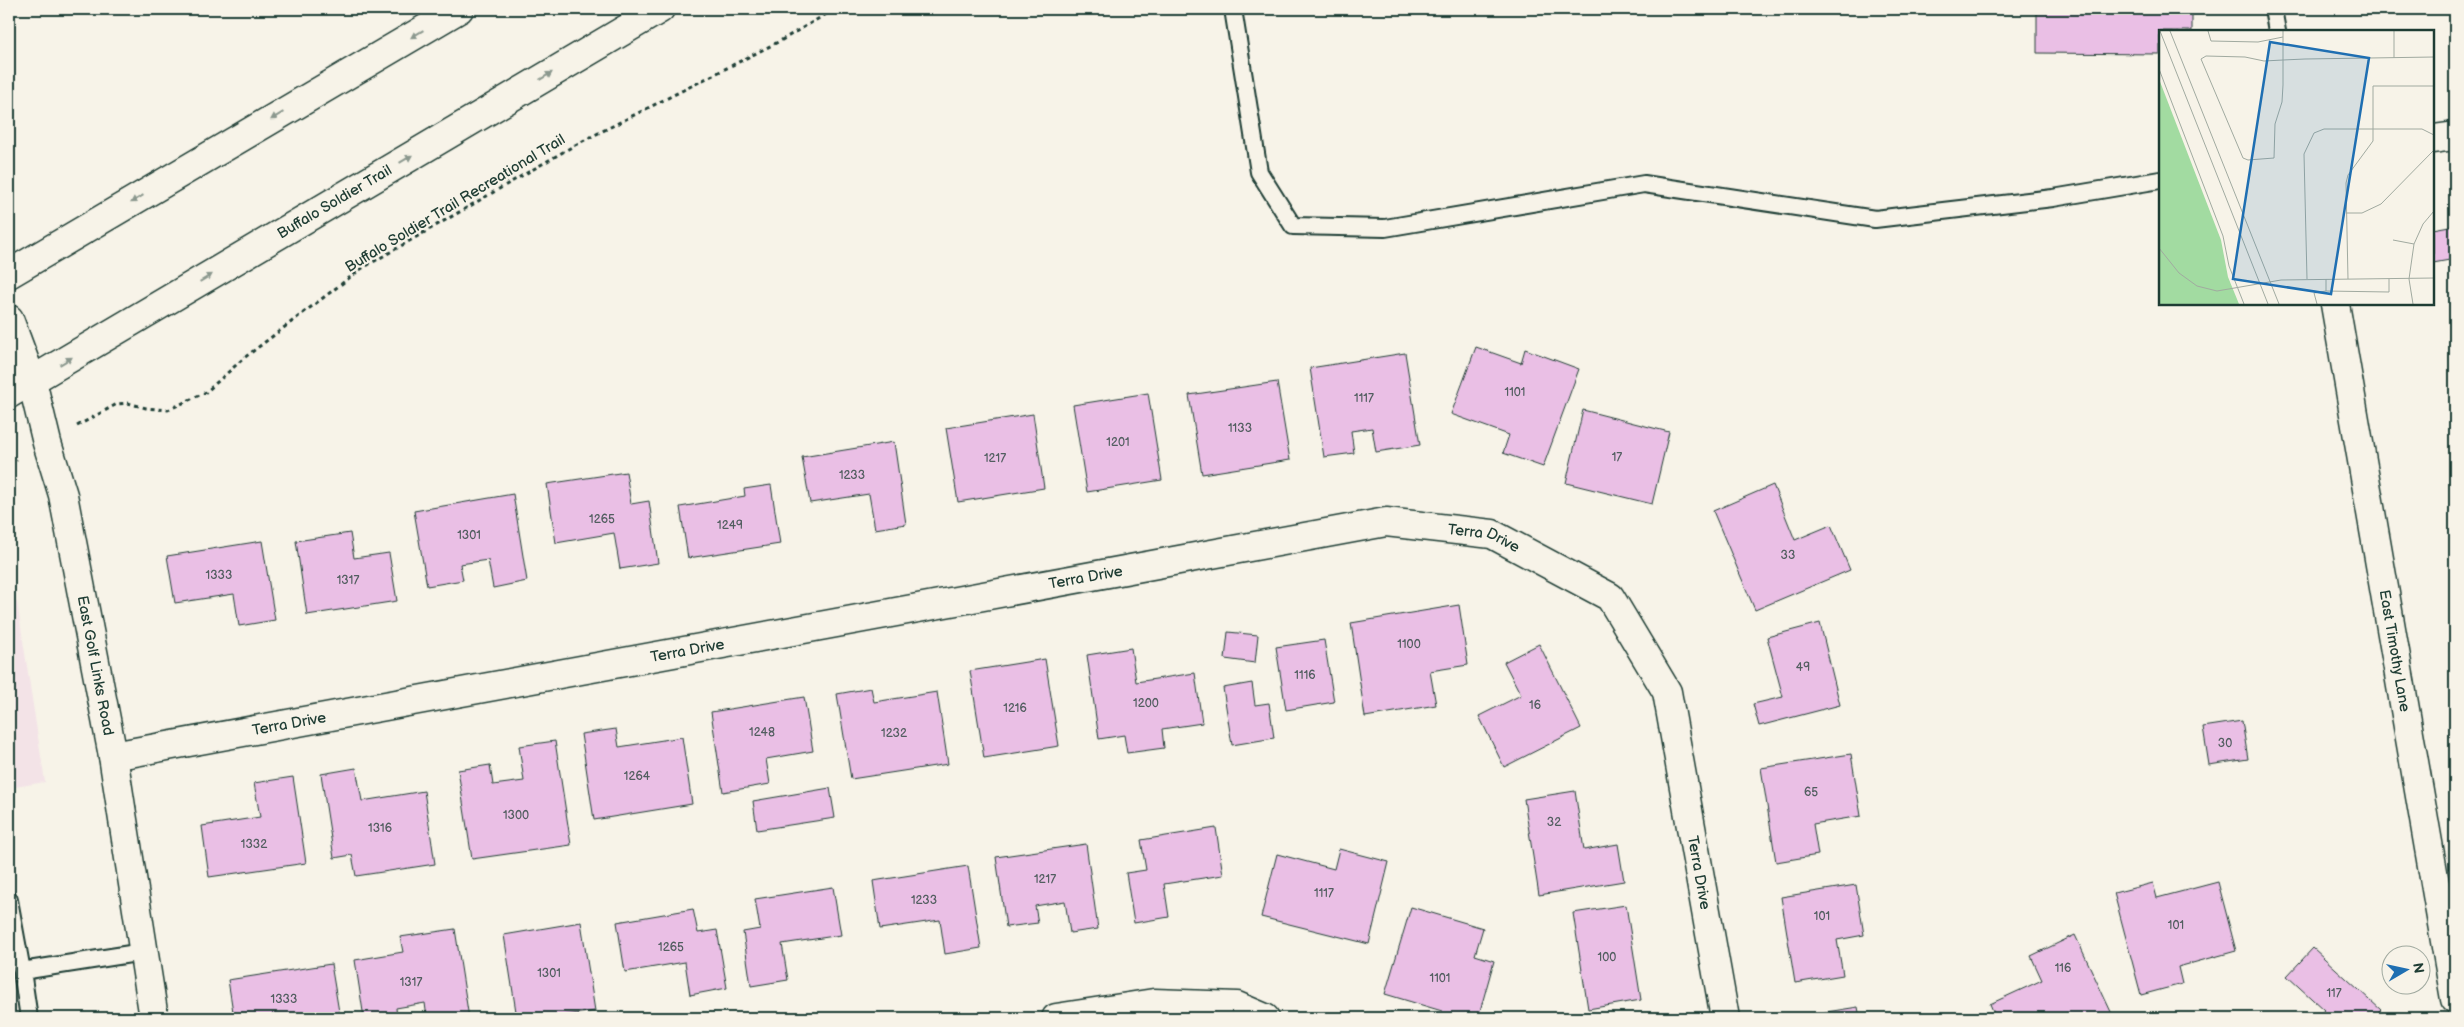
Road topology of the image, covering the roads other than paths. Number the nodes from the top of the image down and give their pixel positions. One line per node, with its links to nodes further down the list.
1 (459, 9): 9 (street, one-way to 9)
2 (660, 9): 12 (street, Buffalo Soldier Trail, one-way to 2)
3 (1233, 9): 8 (lane)
4 (2273, 9): 5 (lane)
5 (2277, 30)
6 (2455, 136): 7 (street)
7 (2434, 139)
8 (2159, 180)
9 (9, 274)
10 (2335, 305): 18 (street, East Timothy Lane)
11 (9, 320): 12 (street, East Golf Links Road)
12 (32, 381): 13 (street, Buffalo Soldier Trail); 14 (street, East Golf Links Road)
13 (9, 394)
14 (113, 756): 16 (street, East Golf Links Road); 23 (street, Terra Drive)
15 (9, 900): 17 (lane)
16 (143, 952): 17 (lane); 20 (street, East Golf Links Road)
17 (22, 971): 19 (lane)
18 (2455, 998)
19 (30, 1018)
20 (154, 1018)
21 (1056, 1018): 22 (street)
22 (1264, 1018)
23 (1725, 1018)

